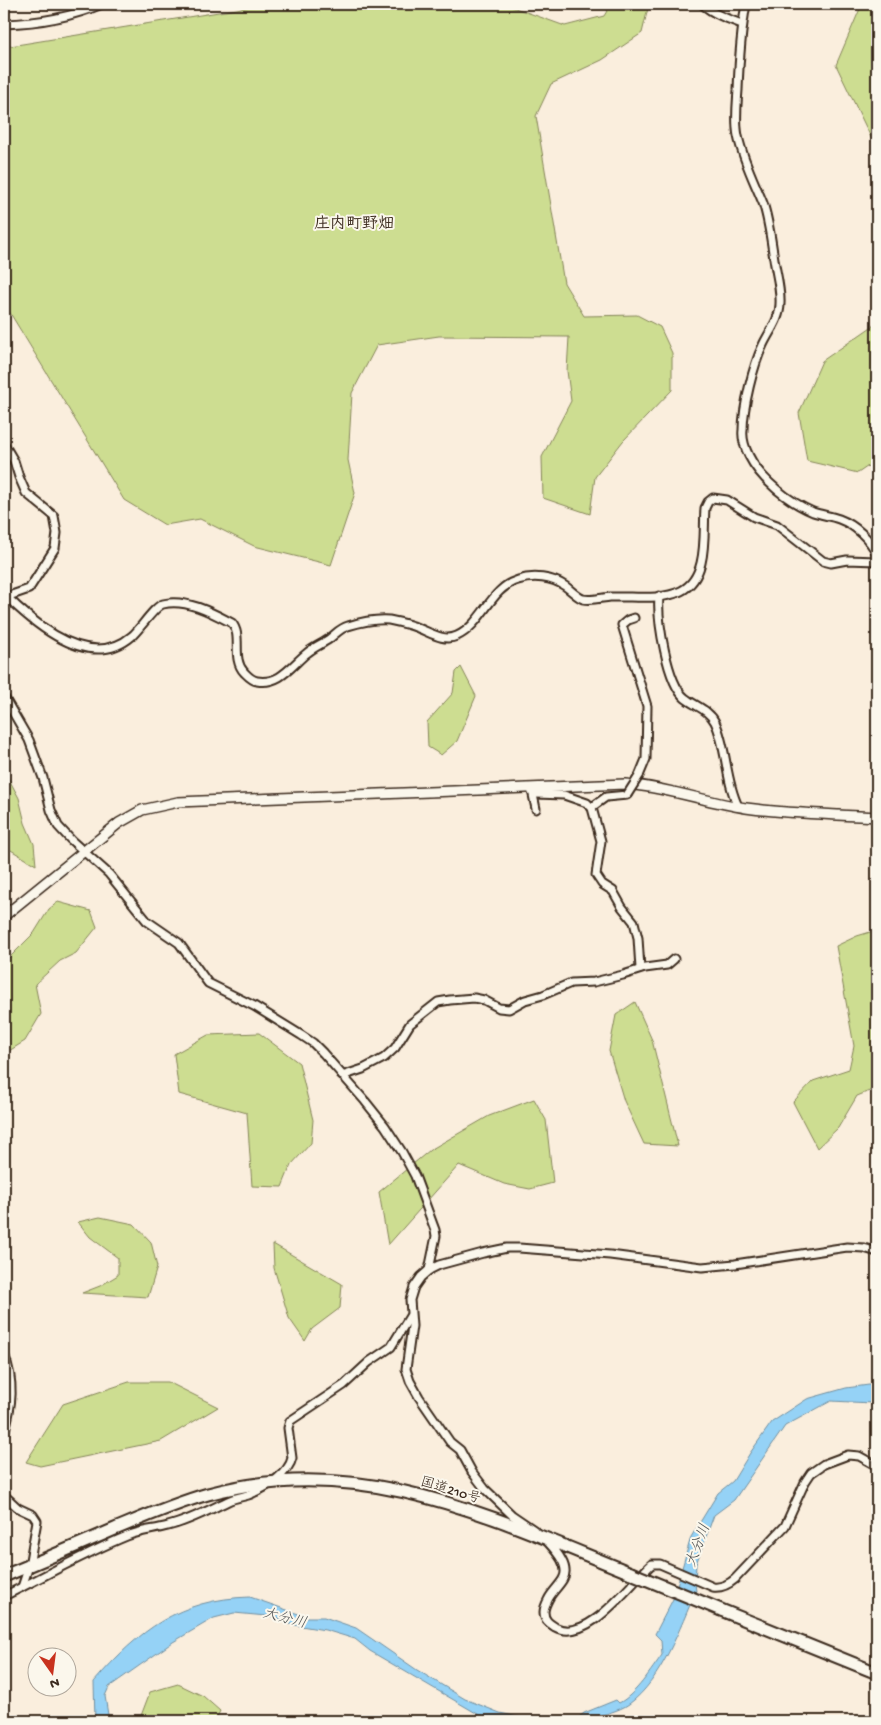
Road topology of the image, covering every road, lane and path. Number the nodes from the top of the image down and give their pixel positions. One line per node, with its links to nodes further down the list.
1 (102, 4): 4 (street)
2 (702, 4): 5 (street)
3 (746, 4): 5 (street)
4 (4, 24)
5 (742, 24): 7 (street)
6 (4, 444): 9 (street)
7 (877, 554)
8 (877, 561): 10 (street)
9 (5, 595): 10 (street)
10 (659, 596): 15 (street)
11 (634, 618): 14 (street, bridge)
12 (4, 697): 18 (street)
13 (532, 790): 14 (street); 15 (street); 16 (street); 18 (street)
14 (592, 806): 21 (street)
15 (738, 806): 17 (street)
16 (536, 809)
17 (877, 817)
18 (83, 851): 19 (street); 22 (street)
19 (4, 916)
20 (674, 959): 21 (street)
21 (640, 969): 22 (street)
22 (342, 1076): 24 (street)
23 (877, 1252): 24 (street)
24 (429, 1270): 25 (street)
25 (410, 1316): 29 (street); 31 (street)
26 (4, 1354): 27 (street)
27 (4, 1434)
28 (877, 1466): 31 (street)
29 (270, 1482): 31 (highway, 国道210号); 32 (highway, 国道210号); 34 (street)
30 (4, 1495): 32 (street)
31 (545, 1539): 36 (highway, 国道210号, bridge)
32 (29, 1566): 33 (highway, 国道210号); 34 (street)
33 (4, 1576)
34 (22, 1587): 35 (street)
35 (4, 1596)
36 (877, 1672)

